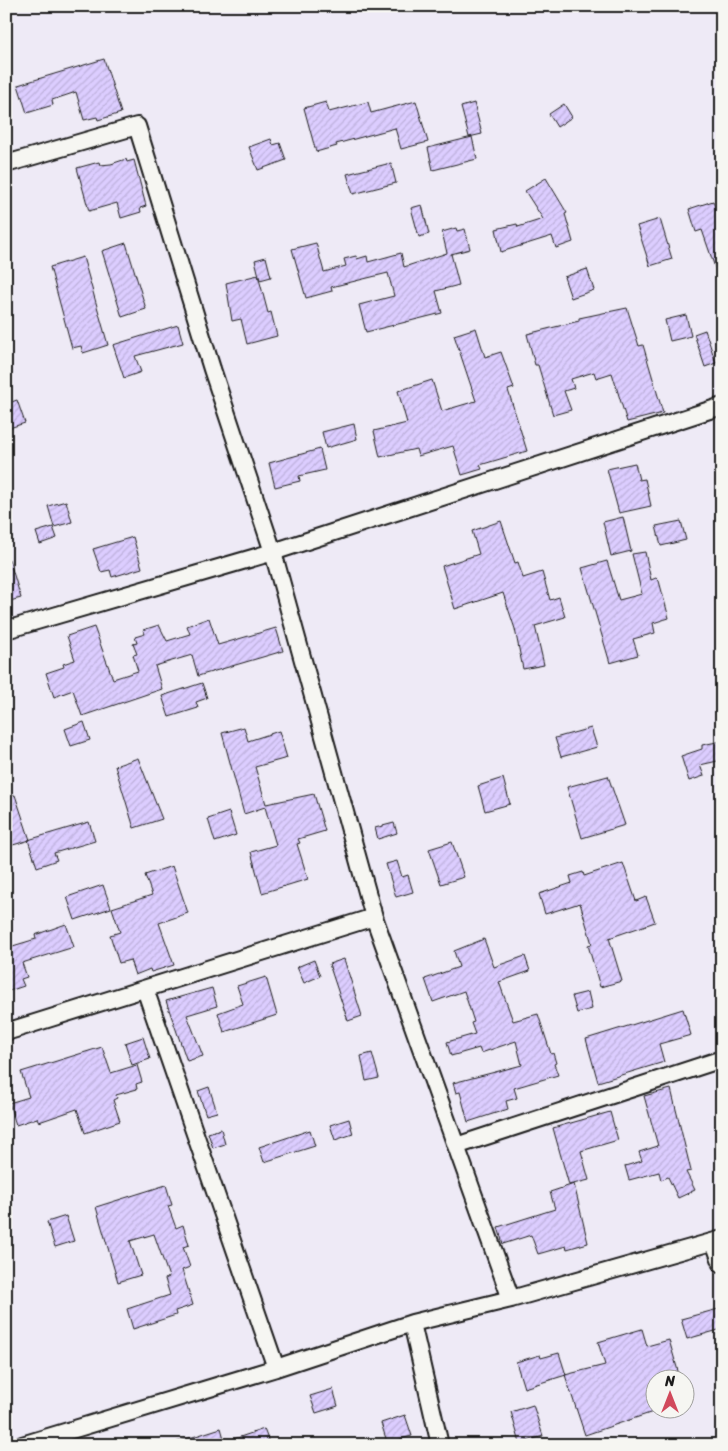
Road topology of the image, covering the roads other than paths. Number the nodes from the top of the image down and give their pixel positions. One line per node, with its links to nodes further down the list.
1 (6, 164): 3 (street)
2 (722, 406): 3 (street)
3 (273, 552): 4 (street); 5 (street)
4 (6, 630)
5 (374, 917): 6 (street); 9 (street)
6 (145, 989): 7 (street); 14 (street)
7 (6, 1032)
8 (722, 1059): 9 (street)
9 (456, 1146): 12 (street)
10 (718, 1240): 11 (street); 12 (street)
11 (722, 1264)
12 (511, 1299): 13 (street)
13 (412, 1323): 14 (street); 16 (street)
14 (276, 1368): 15 (street)
15 (22, 1445)
16 (440, 1445)

